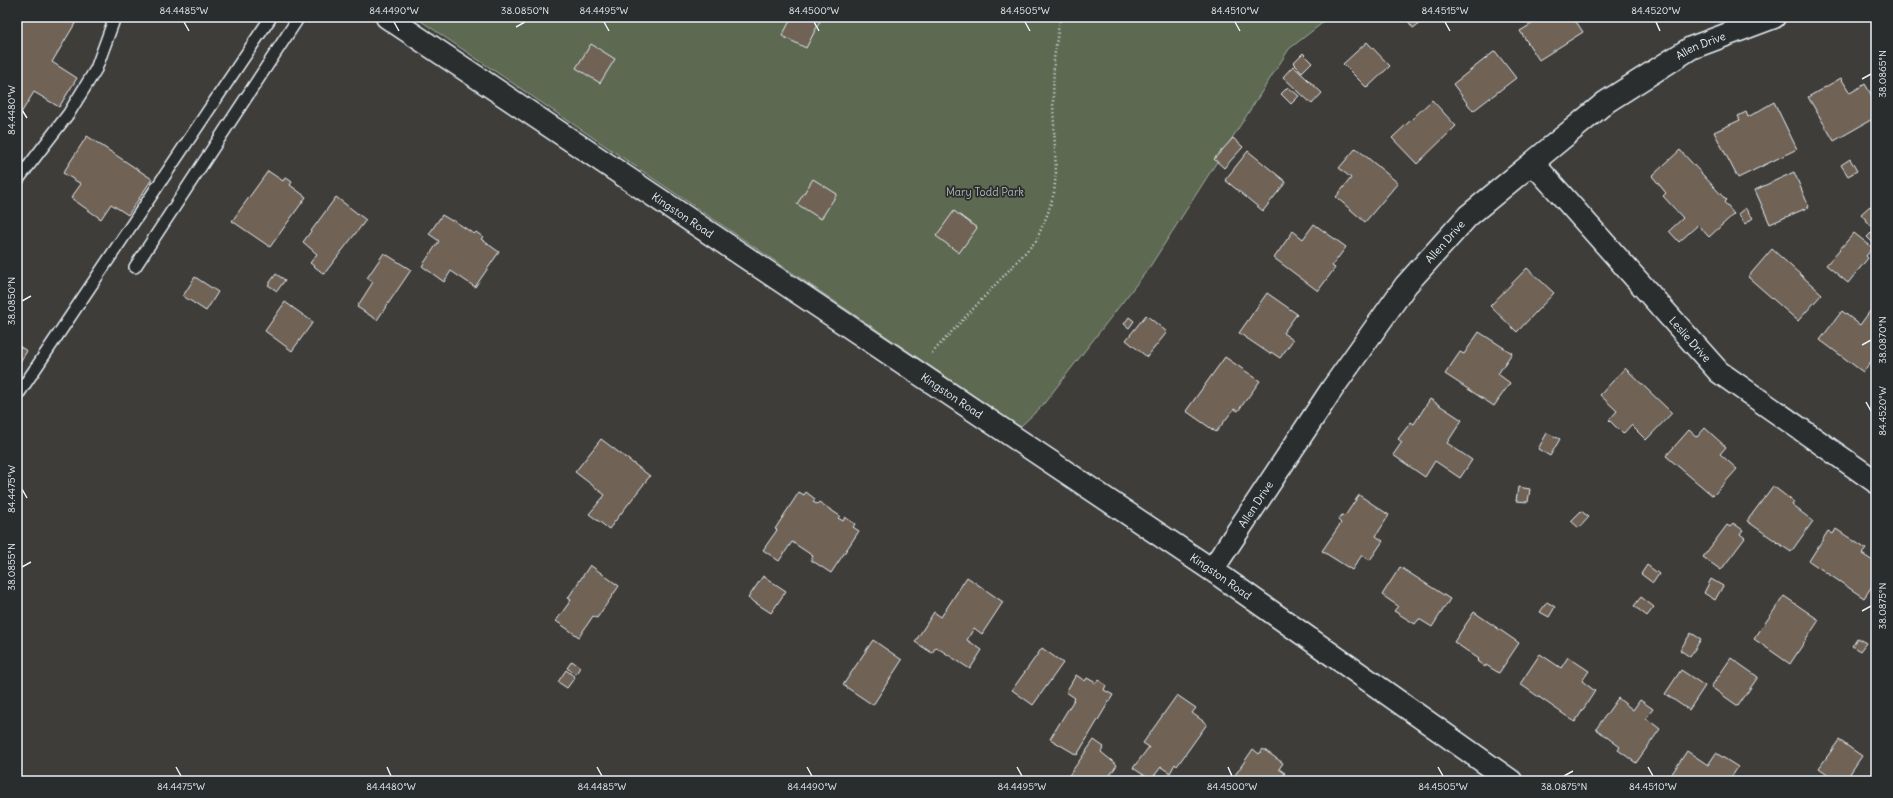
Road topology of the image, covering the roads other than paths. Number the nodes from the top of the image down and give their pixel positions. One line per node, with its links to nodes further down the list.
1 (115, 17): 7 (lane)
2 (271, 17): 9 (lane)
3 (299, 17): 8 (lane)
4 (387, 17): 11 (street, Kingston Road)
5 (1774, 17): 6 (street, Allen Drive)
6 (1533, 163): 10 (street, Leslie Drive); 11 (street, Allen Drive)
7 (17, 181)
8 (135, 267)
9 (17, 396)
10 (1876, 482)
11 (1212, 570): 12 (street, Kingston Road)
12 (1511, 781)

